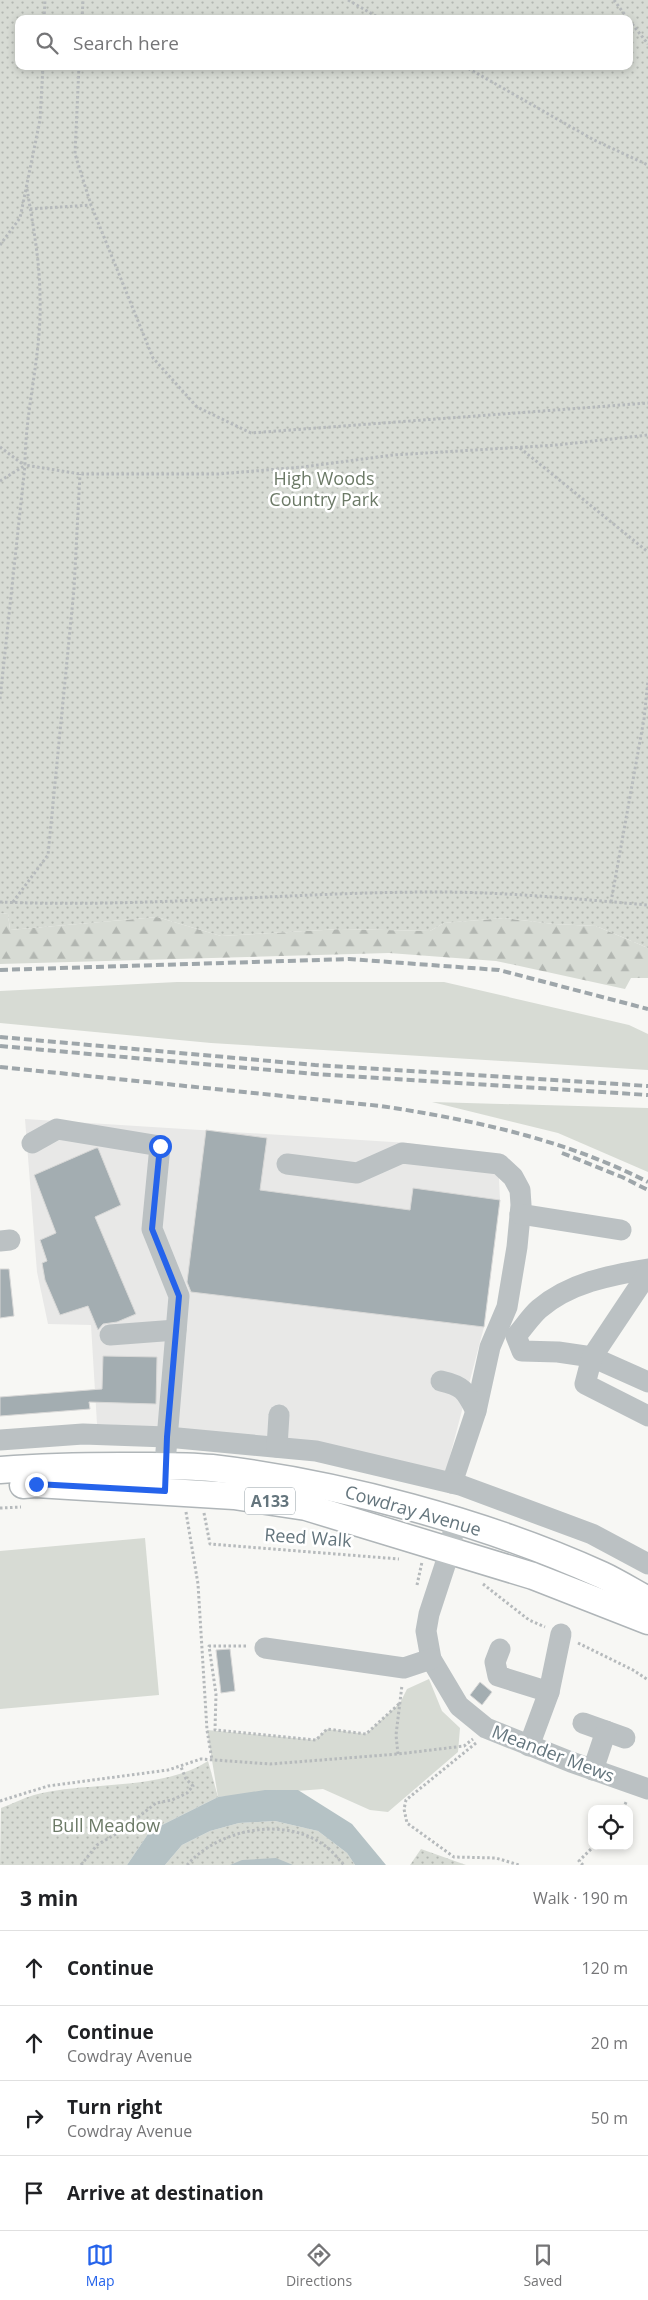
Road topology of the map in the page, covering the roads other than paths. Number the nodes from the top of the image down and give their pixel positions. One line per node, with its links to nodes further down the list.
1 (32, 1143): 6 (street)
2 (287, 1164): 3 (street)
3 (520, 1214): 4 (street); 11 (street)
4 (621, 1230)
5 (648, 1271): 8 (street); 8 (street)
6 (176, 1330): 7 (street); 14 (street)
7 (110, 1335)
8 (592, 1357): 10 (street); 13 (street)
9 (441, 1381): 11 (street)
10 (648, 1382)
11 (476, 1411): 19 (street)
12 (279, 1415): 16 (street)
13 (648, 1416)
14 (167, 1437): 15 (street, Cowdray Avenue); 16 (street, Cowdray Avenue); 18 (street)
15 (0, 1440)
16 (277, 1447): 19 (street, Cowdray Avenue)
17 (0, 1470): 18 (main road, Cowdray Avenue / A133)
18 (165, 1478): 20 (main road, Cowdray Avenue / A133); 21 (main road, Cowdray Avenue / A133); 22 (main road, Cowdray Avenue / A133)
19 (452, 1483): 23 (street, Cowdray Avenue)
20 (0, 1488)
21 (455, 1521): 22 (street, Meander Mews); 24 (main road, Cowdray Avenue / A133)
22 (447, 1558): 25 (main road, Cowdray Avenue / A133); 29 (street, Meander Mews)
23 (648, 1564)
24 (648, 1600)
25 (648, 1620)
26 (561, 1634): 30 (street)
27 (256, 1647): 29 (street)
28 (500, 1649): 30 (street)
29 (431, 1659): 32 (street, Meander Mews)
30 (549, 1692): 32 (street)
31 (583, 1723): 33 (street)
32 (529, 1746): 33 (street, Meander Mews)
33 (593, 1770): 34 (street, Meander Mews)
34 (648, 1789)

